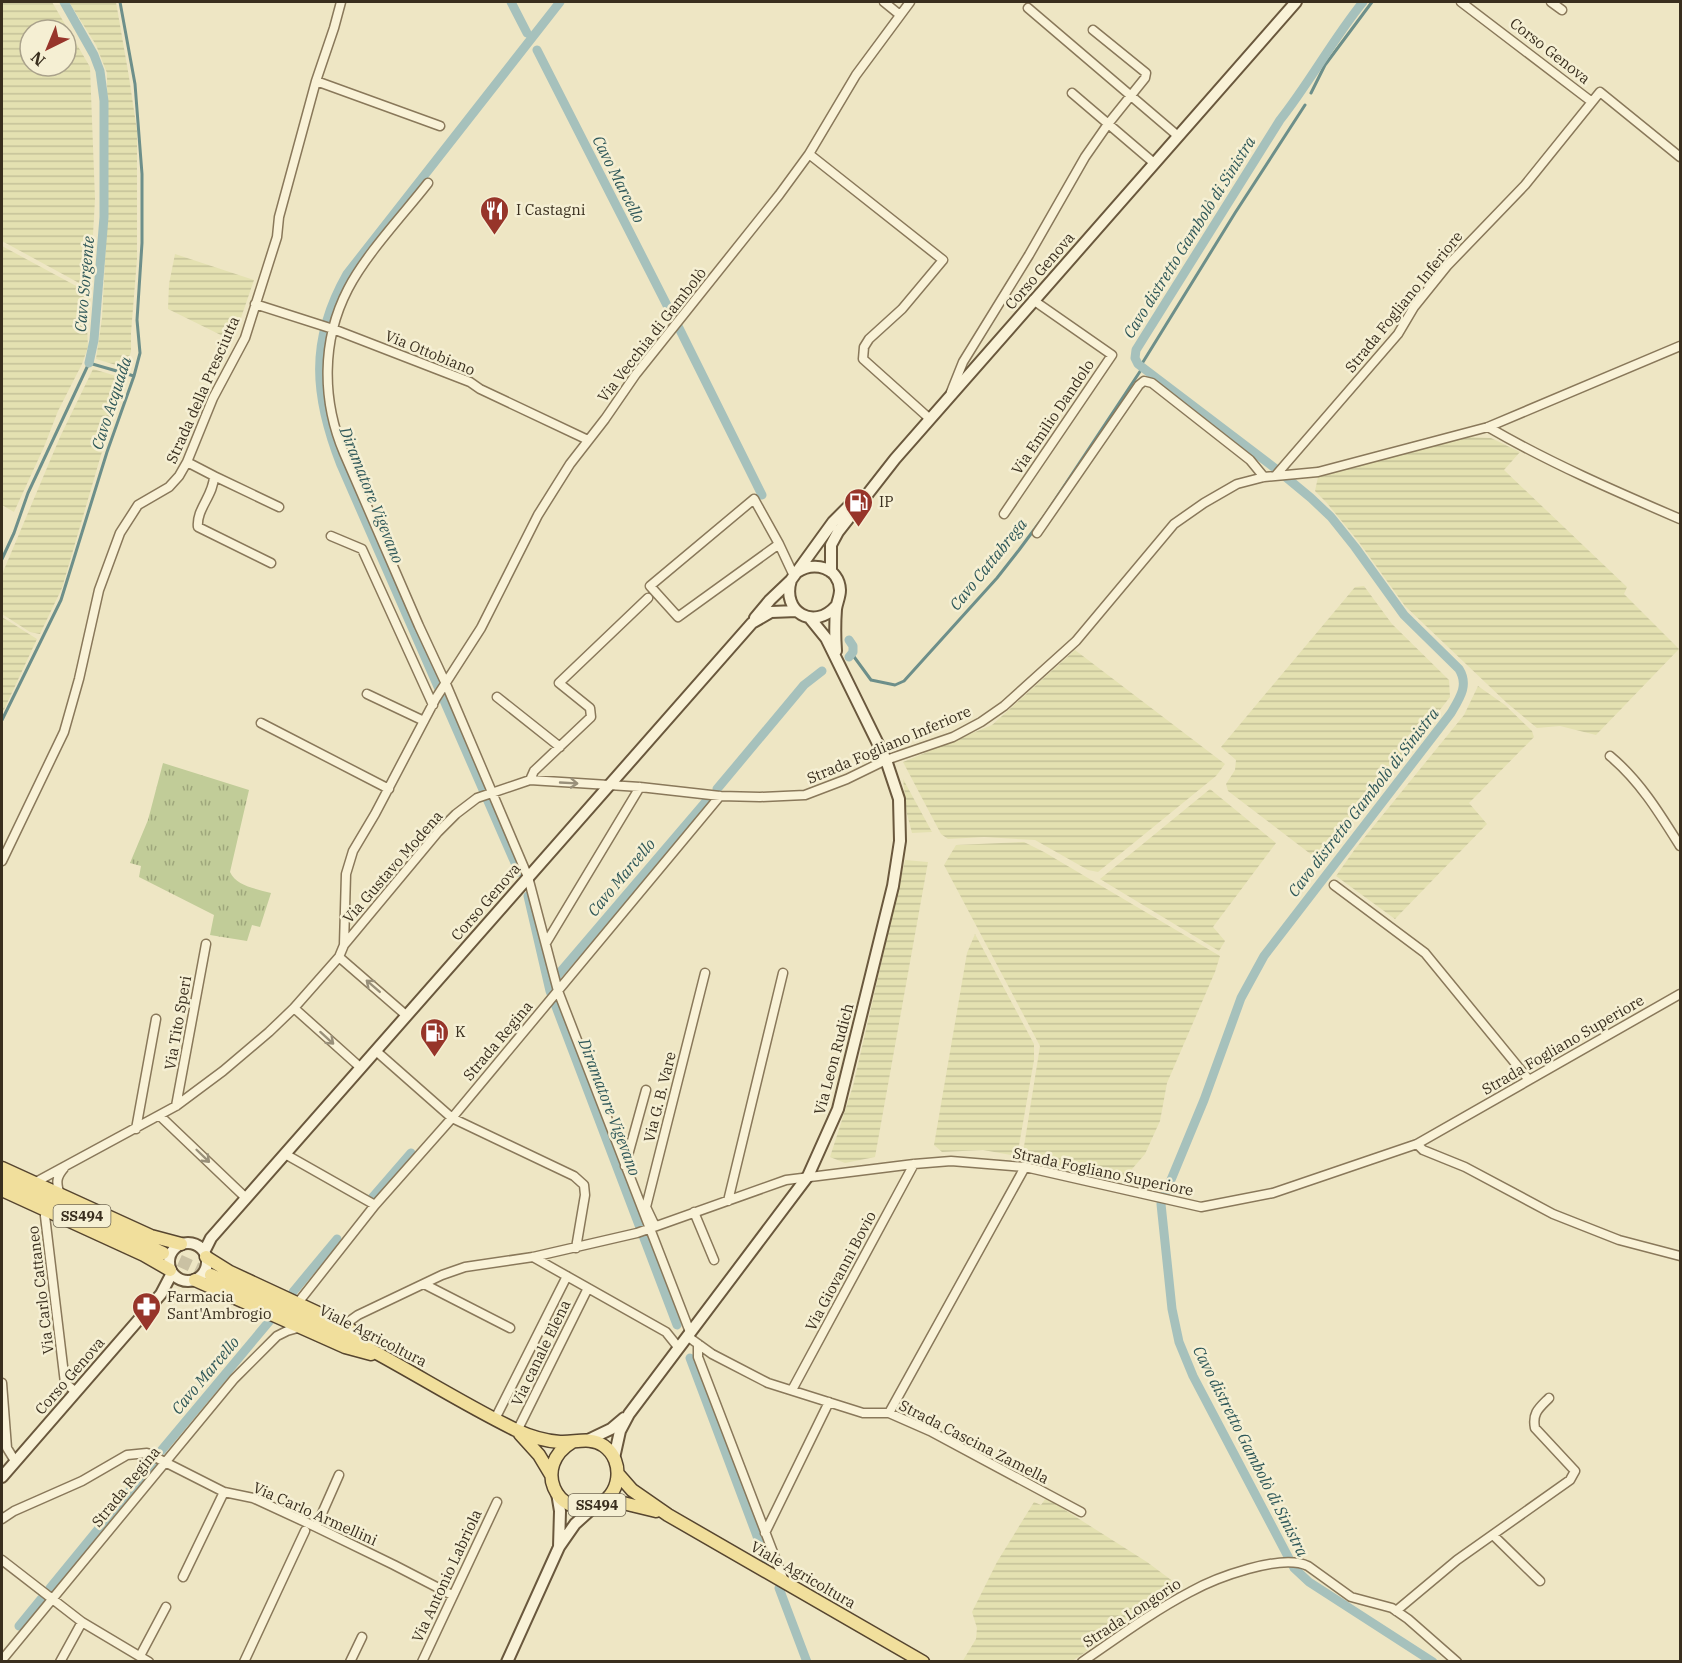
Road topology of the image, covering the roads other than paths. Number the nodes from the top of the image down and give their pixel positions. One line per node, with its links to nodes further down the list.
1 (341, 2): 11 (street, Strada della Presciutta)
2 (884, 2): 9 (street)
3 (910, 2): 9 (street, Via Vecchia di Gambolò)
4 (1296, 2): 17 (main road, Corso Genova)
5 (1461, 2): 14 (street, Corso Genova)
6 (1551, 2): 8 (street)
7 (1028, 8): 13 (street)
8 (1562, 10)
9 (900, 15): 18 (street, Via Vecchia di Gambolò)
10 (1093, 30): 13 (street)
11 (316, 81): 16 (street); 23 (street, Strada della Presciutta)
12 (1072, 93): 15 (street)
13 (1131, 96): 15 (street); 17 (street)
14 (1592, 102): 19 (street, Strada Fogliano Inferiore); 32 (street, Strada Fogliano Inferiore)
15 (1108, 123): 20 (street); 26 (street)
16 (440, 126)
17 (1178, 136): 20 (main road, Corso Genova)
18 (809, 154): 27 (street); 29 (street, Via Vecchia di Gambolò)
19 (1680, 157)
20 (1154, 163): 22 (main road, Corso Genova)
21 (428, 183): 24 (street)
22 (1033, 300): 26 (main road, Corso Genova); 36 (street, Via Emilio Dandolo)
23 (255, 304): 24 (street, Via Ottobiano); 31 (street, Strada della Presciutta)
24 (327, 328): 29 (street, Via Ottobiano); 50 (street)
25 (1680, 346): 28 (street, Strada Fogliano Inferiore)
26 (949, 399): 27 (main road, Corso Genova)
27 (930, 419): 30 (main road, Corso Genova)
28 (1488, 427): 32 (street, Strada Fogliano Inferiore); 37 (street)
29 (588, 440): 50 (street, Via Vecchia di Gambolò)
30 (895, 459): 42 (main road, Corso Genova); 43 (main road)
31 (187, 462): 33 (street); 66 (street, Strada della Presciutta)
32 (1280, 474): 34 (street, Strada Fogliano Inferiore)
33 (214, 476): 35 (street); 41 (street)
34 (1264, 477): 38 (street); 58 (street, Strada Fogliano Inferiore)
35 (279, 507)
36 (1004, 514)
37 (1680, 519)
38 (1037, 533)
39 (331, 536): 53 (street)
40 (779, 544): 40 (street); 43 (street)
41 (271, 563)
42 (831, 572): 43 (main road); 45 (main road)
43 (794, 576): 46 (main road); 48 (main road)
44 (648, 598): 56 (street)
45 (836, 606): 47 (main road); 49 (main road)
46 (797, 611): 47 (main road); 48 (main road, Corso Genova)
47 (808, 617): 49 (main road, Via Leon Rudich)
48 (752, 623): 60 (main road, Corso Genova)
49 (836, 661): 58 (main road, Via Leon Rudich)
50 (445, 686): 53 (street, Via Vecchia di Gambolò); 63 (street)
51 (367, 694): 54 (street)
52 (497, 697): 56 (street)
53 (435, 702): 54 (street, Via Vecchia di Gambolò)
54 (424, 721): 62 (street, Via Vecchia di Gambolò)
55 (261, 723): 62 (street)
56 (560, 747): 59 (street)
57 (1610, 756): 65 (street)
58 (886, 760): 64 (street, Strada Fogliano Inferiore); 95 (main road, Via Leon Rudich)
59 (530, 780): 60 (street, Via Gustavo Modena, one-way to 60); 63 (street, Via Gustavo Modena)
60 (609, 785): 61 (street, Strada Fogliano Inferiore); 67 (main road, Corso Genova)
61 (640, 787): 64 (street, Strada Fogliano Inferiore); 69 (street)
62 (389, 789): 71 (street, Via Vecchia di Gambolò)
63 (492, 793): 67 (street); 71 (street, Via Gustavo Modena)
64 (720, 796): 75 (street, Strada Regina)
65 (1680, 846)
66 (2, 861)
67 (528, 877): 69 (street); 78 (main road, Corso Genova)
68 (1334, 885): 82 (street)
69 (546, 943): 75 (street)
70 (206, 944): 84 (street, Via Tito Speri)
71 (344, 945): 72 (street)
72 (339, 957): 77 (street); 78 (street, one-way to 72)
73 (705, 973): 105 (street, Via G. B. Vare)
74 (783, 973): 101 (street)
75 (557, 992): 86 (street, Strada Regina); 91 (street)
76 (1680, 994): 82 (street, Strada Fogliano Superiore)
77 (294, 1008): 81 (street, one-way to 81); 84 (street)
78 (407, 1016): 80 (main road, Corso Genova)
79 (156, 1019): 87 (street)
80 (376, 1051): 81 (main road, Corso Genova); 86 (street)
81 (361, 1068): 89 (main road, Corso Genova)
82 (1529, 1080): 88 (street, Strada Fogliano Superiore)
83 (646, 1090): 91 (street)
84 (176, 1107): 85 (street)
85 (160, 1116): 87 (street); 100 (street, one-way to 100)
86 (452, 1118): 102 (street, Strada Regina); 107 (street)
87 (136, 1129): 93 (street)
88 (1417, 1144): 94 (street, Strada Fogliano Superiore); 110 (street)
89 (285, 1154): 100 (main road, Corso Genova); 102 (street)
90 (914, 1164): 94 (street, Strada Fogliano Superiore); 95 (street, Strada Fogliano Superiore); 131 (street, Via Giovanni Bovio)
91 (625, 1166): 105 (street)
92 (2, 1167): 97 (main road)
93 (65, 1167): 97 (street); 99 (street)
94 (1024, 1167): 135 (street)
95 (808, 1176): 101 (street, Strada Fogliano Superiore); 125 (main road, Via Leon Rudich)
96 (2, 1178): 109 (main road, SS494)
97 (34, 1183): 99 (main road)
98 (4, 1194): 113 (main road)
99 (60, 1195): 106 (main road)
100 (246, 1198): 108 (main road, Corso Genova)
101 (728, 1201): 103 (street, Strada Fogliano Superiore)
102 (375, 1205): 120 (street, Strada Regina)
103 (694, 1212): 105 (street, Strada Fogliano Superiore); 112 (street)
104 (45, 1216): 132 (street, Via Carlo Cattaneo)
105 (646, 1229): 107 (street, Strada Fogliano Superiore); 125 (street)
106 (181, 1244): 108 (main road); 113 (main road, Corso Genova)
107 (576, 1248): 111 (street, Strada Fogliano Superiore)
108 (202, 1251): 116 (main road); 120 (main road)
109 (163, 1253)
110 (1680, 1256)
111 (533, 1257): 115 (street); 117 (street, Strada Fogliano Superiore)
112 (714, 1260)
113 (171, 1271): 116 (main road); 119 (main road, Corso Genova)
114 (212, 1275): 129 (main road, Viale Agricoltura / SS494)
115 (567, 1276): 118 (street); 137 (street)
116 (189, 1281): 119 (main road, Corso Genova); 121 (main road)
117 (424, 1284): 122 (street, Strada Fogliano Superiore); 124 (street)
118 (588, 1288): 128 (street); 138 (street, Via canale Elena)
119 (161, 1294): 132 (main road, Corso Genova)
120 (297, 1304): 122 (main road)
121 (279, 1317): 123 (main road); 126 (street)
122 (344, 1325): 129 (main road)
123 (301, 1327): 126 (street, Strada Regina); 129 (main road)
124 (510, 1328)
125 (688, 1334): 127 (street, Strada Cascina Zamella); 128 (main road, Via Leon Rudich)
126 (277, 1336): 143 (street, Strada Regina)
127 (698, 1344): 131 (street, Strada Cascina Zamella); 157 (street)
128 (678, 1347): 136 (main road, Via Leon Rudich)
129 (383, 1357): 137 (main road, Viale Agricoltura / SS494)
130 (2, 1383): 142 (street)
131 (792, 1390): 134 (street, Strada Cascina Zamella)
132 (76, 1392): 142 (main road, Corso Genova)
133 (1549, 1398): 158 (street)
134 (829, 1402): 135 (street, Strada Cascina Zamella); 157 (street)
135 (889, 1413): 152 (street, Strada Cascina Zamella)
136 (629, 1414): 139 (main road); 141 (main road)
137 (495, 1419): 138 (main road, Viale Agricoltura / SS494)
138 (517, 1431): 140 (main road, Viale Agricoltura / SS494); 146 (main road, Viale Agricoltura / SS494)
139 (588, 1440): 140 (main road, Viale Agricoltura / SS494); 141 (main road)
140 (572, 1442): 146 (main road)
141 (614, 1458): 144 (main road, SS494)
142 (15, 1461): 147 (main road, Corso Genova)
143 (165, 1462): 148 (street, Via Carlo Armellini); 154 (street, Via Carlo Armellini); 165 (street, Strada Regina)
144 (618, 1474): 151 (main road, SS494); 153 (main road, Viale Agricoltura / SS494)
145 (339, 1475): 155 (street)
146 (551, 1475): 149 (main road, Viale Agricoltura / SS494)
147 (2, 1477)
148 (224, 1492): 155 (street, Via Carlo Armellini); 161 (street)
149 (557, 1493): 151 (main road, Viale Agricoltura / SS494); 159 (main road)
150 (497, 1502): 164 (street, Via Antonio Labriola)
151 (598, 1504): 153 (main road, Viale Agricoltura / SS494); 159 (main road)
152 (1081, 1512)
153 (668, 1515): 162 (main road, Viale Agricoltura / SS494)
154 (2, 1519)
155 (316, 1527): 164 (street, Via Carlo Armellini)
156 (305, 1531): 174 (street)
157 (765, 1533): 162 (street)
158 (1494, 1536): 163 (street); 167 (street)
159 (559, 1547): 177 (main road)
160 (2, 1560): 165 (street)
161 (183, 1577)
162 (782, 1581): 178 (main road, Viale Agricoltura / SS494)
163 (1540, 1581)
164 (452, 1595): 176 (street, Via Antonio Labriola)
165 (52, 1600): 168 (street); 171 (street, Strada Regina)
166 (166, 1607): 170 (street)
167 (1396, 1611): 179 (street, Strada Longorio); 180 (street, Strada Longorio)
168 (82, 1622): 170 (street); 172 (street)
169 (362, 1637): 175 (street)
170 (140, 1656): 173 (street)
171 (2, 1660)
172 (60, 1662)
173 (149, 1662)
174 (244, 1662)
175 (350, 1662)
176 (422, 1662)
177 (507, 1662)
178 (923, 1662)
179 (1082, 1662)
180 (1457, 1662)

